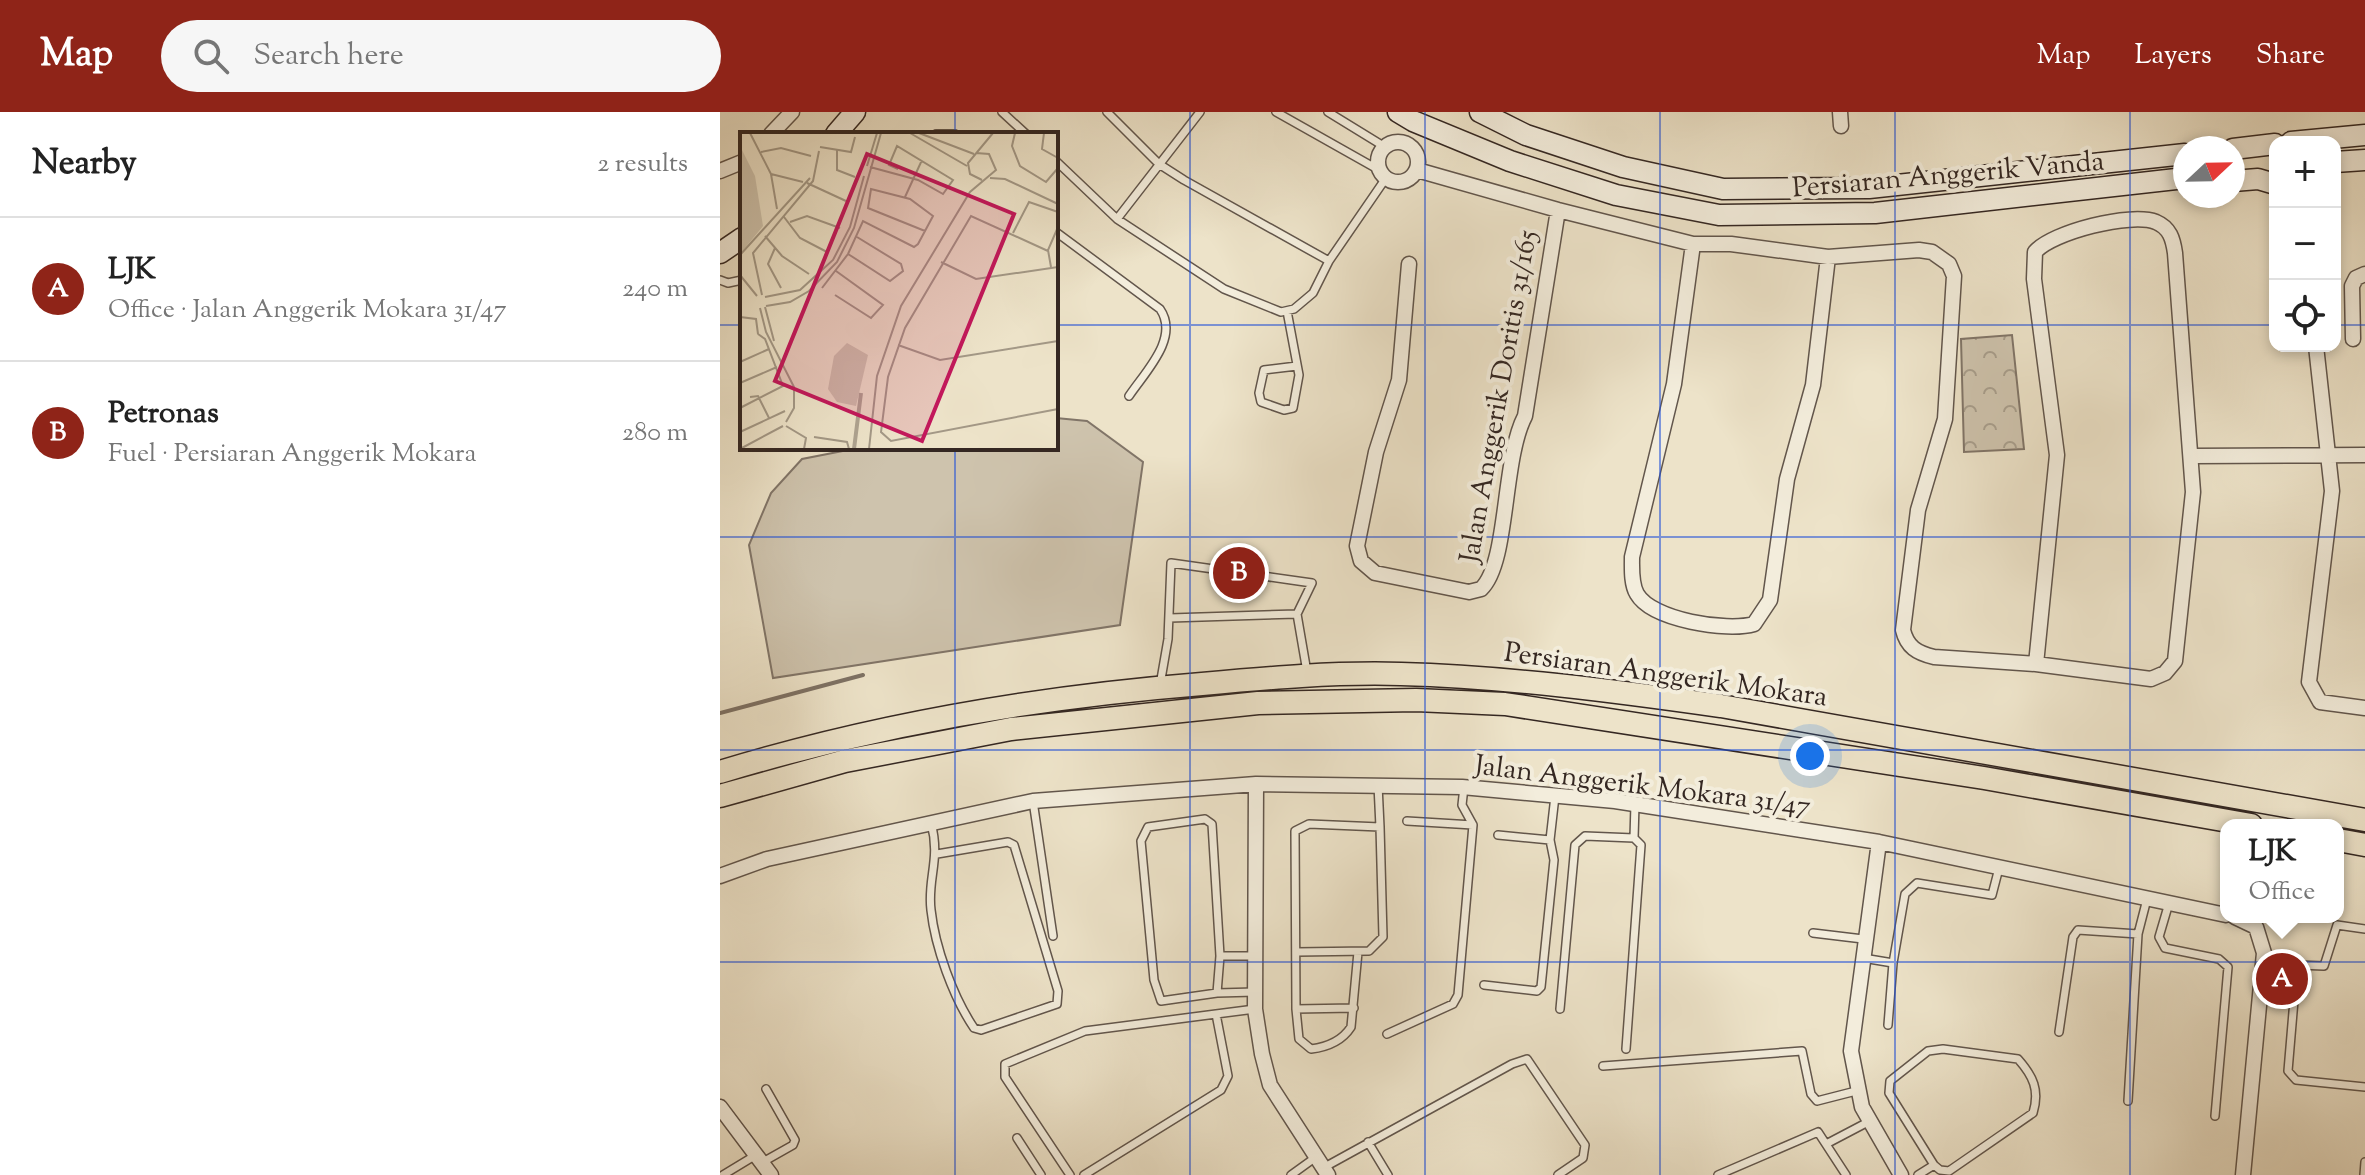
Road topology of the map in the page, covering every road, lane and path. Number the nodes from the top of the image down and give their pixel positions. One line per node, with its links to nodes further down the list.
1 (792, 112): 10 (street)
2 (855, 112): 11 (street)
3 (1002, 112): 12 (lane)
4 (1107, 112): 24 (lane)
5 (1200, 112): 24 (lane)
6 (1276, 112): 30 (lane)
7 (1328, 112): 17 (lane)
8 (1480, 112): 19 (street, Persiaran Anggerik Vanda)
9 (1413, 120): 15 (street); 31 (street, Persiaran Anggerik Vanda)
10 (773, 132)
11 (838, 132)
12 (1024, 132)
13 (2365, 135): 14 (street)
14 (2341, 137)
15 (1408, 145): 17 (street); 27 (street)
16 (2269, 145): 18 (street)
17 (1385, 147): 30 (street)
18 (2245, 148)
19 (2173, 155)
20 (2362, 161): 21 (street); 25 (street)
21 (2341, 162)
22 (740, 163): 29 (street)
23 (1058, 163): 35 (lane)
24 (1159, 164): 35 (lane); 41 (lane)
25 (2341, 166)
26 (2269, 167): 28 (street)
27 (1417, 170): 30 (street); 34 (street)
28 (2245, 170)
29 (720, 171)
30 (1383, 174): 41 (lane)
31 (2173, 179)
32 (2245, 180): 33 (street)
33 (2269, 182)
34 (1558, 210): 38 (street); 42 (street, Jalan Anggerik Doritis 31/165)
35 (1117, 219): 46 (lane)
36 (1058, 233): 50 (lane)
37 (740, 239): 39 (street)
38 (1693, 244): 40 (street); 40 (street)
39 (720, 253)
40 (1828, 257): 56 (street)
41 (1329, 261): 46 (lane)
42 (1409, 264)
43 (2365, 274): 47 (street)
44 (720, 280): 45 (lane)
45 (740, 280)
46 (1287, 311): 49 (lane)
47 (2353, 339)
48 (2317, 352): 51 (street)
49 (1297, 366): 49 (lane)
50 (1129, 396)
51 (2328, 453): 52 (street); 53 (street); 59 (street)
52 (2365, 455)
53 (2193, 456): 56 (street); 56 (street)
54 (1297, 614): 55 (lane); 55 (lane); 57 (lane)
55 (1170, 618): 58 (lane)
56 (2036, 664)
57 (1308, 675): 58 (main road, Persiaran Anggerik Mokara); 69 (main road, Persiaran Anggerik Mokara)
58 (1160, 687): 60 (main road, Persiaran Anggerik Mokara)
59 (2365, 708)
60 (720, 772)
61 (1256, 784): 62 (street, Jalan Anggerik Mokara 31/47); 66 (street, Jalan Anggerik Mokara 31/47); 95 (street)
62 (1378, 785): 63 (street, Jalan Anggerik Mokara 31/47); 73 (lane)
63 (1464, 787): 65 (street, Jalan Anggerik Mokara 31/47); 72 (lane)
64 (720, 796): 68 (main road, Persiaran Anggerik Mokara)
65 (1555, 796): 67 (street, Jalan Anggerik Mokara 31/47); 76 (lane)
66 (1033, 801): 70 (street, Jalan Anggerik Mokara 31/47); 90 (lane)
67 (1635, 804): 75 (lane); 78 (street, Jalan Anggerik Mokara 31/47)
68 (2220, 820)
69 (2365, 820)
70 (930, 821): 80 (lane); 82 (street, Jalan Anggerik Mokara 31/47)
71 (1407, 821): 72 (lane)
72 (1473, 825): 110 (lane)
73 (1380, 827): 92 (lane); 93 (lane)
74 (1498, 835): 76 (lane)
75 (1634, 838): 106 (lane); 111 (lane)
76 (1550, 840): 98 (lane)
77 (2344, 841): 79 (main road)
78 (1879, 842): 81 (street, Jalan Anggerik Mokara 31/47); 91 (street)
79 (2365, 845)
80 (937, 854): 80 (lane)
81 (1999, 868): 83 (street, Jalan Anggerik Mokara 31/47); 97 (lane)
82 (720, 876)
83 (2147, 899): 84 (street, Jalan Anggerik Mokara 31/47); 89 (lane)
84 (2169, 903): 85 (street, Jalan Anggerik Mokara 31/47); 118 (lane)
85 (2220, 914)
86 (2248, 923): 100 (street)
87 (2365, 929): 102 (lane)
88 (1813, 933): 91 (lane)
89 (2138, 934): 109 (lane); 116 (lane)
90 (1053, 936)
91 (1863, 939): 96 (street)
92 (1297, 952): 93 (lane); 105 (lane)
93 (1358, 952): 103 (lane)
94 (1220, 956): 95 (lane); 101 (lane); 101 (lane)
95 (1255, 956): 99 (street)
96 (1861, 957): 97 (lane); 115 (street)
97 (1893, 963): 108 (lane)
98 (1484, 985)
99 (1255, 992): 101 (lane); 104 (street)
100 (2261, 992): 102 (lane); 138 (street)
101 (1217, 993)
102 (2293, 993): 113 (lane)
103 (1354, 1008): 105 (lane); 105 (lane)
104 (1255, 1009): 107 (lane); 126 (street)
105 (1296, 1009)
106 (1560, 1009)
107 (1216, 1014): 129 (lane); 130 (lane)
108 (1888, 1025)
109 (2059, 1032)
110 (1387, 1034)
111 (1626, 1049)
112 (1603, 1066): 115 (lane)
113 (2365, 1087)
114 (766, 1089): 124 (lane)
115 (1856, 1091): 119 (street)
116 (2128, 1101)
117 (720, 1107): 124 (street)
118 (2215, 1116)
119 (1868, 1122): 122 (lane); 136 (street)
120 (1017, 1138): 128 (lane)
121 (1368, 1142): 126 (lane); 132 (lane); 133 (lane)
122 (1828, 1143): 134 (lane); 135 (lane)
123 (2365, 1162): 139 (lane)
124 (764, 1164): 127 (lane)
125 (1934, 1165): 125 (lane); 137 (lane)
126 (1323, 1167): 131 (lane)
127 (723, 1175)
128 (1041, 1175)
129 (1070, 1175)
130 (1084, 1175)
131 (1291, 1175)
132 (1388, 1175)
133 (1558, 1175)
134 (1718, 1175)
135 (1846, 1175)
136 (1901, 1175)
137 (1918, 1175)
138 (2243, 1175)
139 (2364, 1175)

